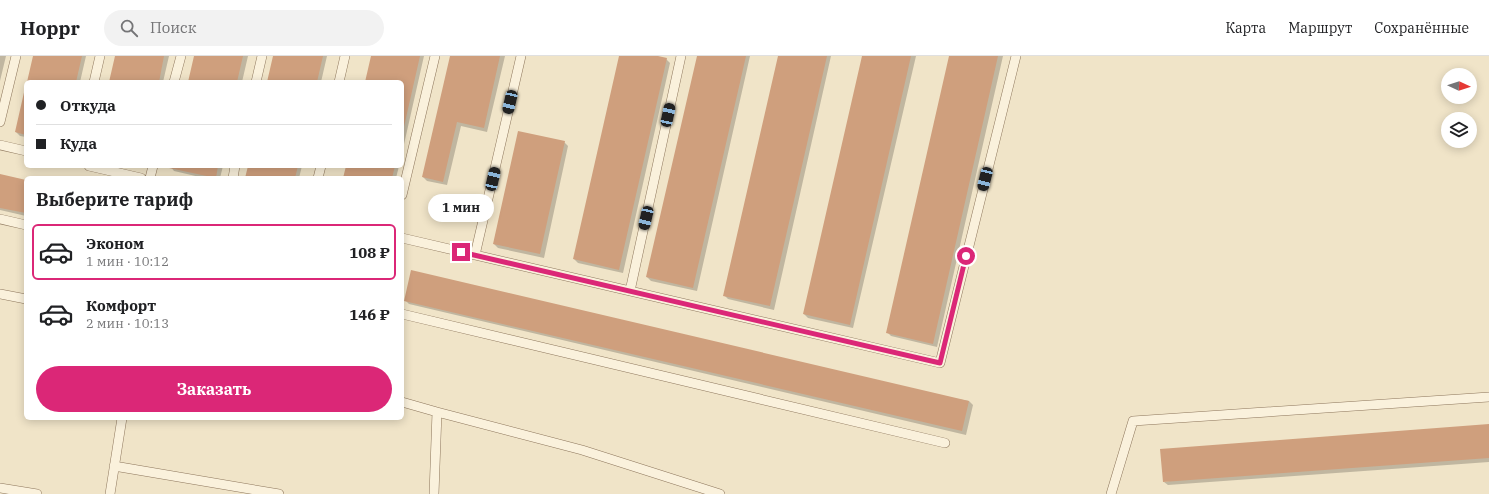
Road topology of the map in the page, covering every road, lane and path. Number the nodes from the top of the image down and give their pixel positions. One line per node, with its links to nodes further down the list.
1 (16, 56): 14 (lane)
2 (100, 56): 10 (lane)
3 (181, 56): 11 (lane)
4 (262, 56): 12 (lane)
5 (345, 56): 13 (lane)
6 (435, 56): 19 (lane)
7 (521, 56): 23 (lane)
8 (681, 56): 24 (lane)
9 (1016, 56): 24 (lane)
10 (94, 80)
11 (175, 80)
12 (256, 80)
13 (339, 80)
14 (0, 122)
15 (0, 145): 16 (lane)
16 (24, 151)
17 (98, 168): 18 (lane)
18 (132, 176)
19 (404, 187)
20 (0, 219): 21 (lane)
21 (24, 225)
22 (404, 238): 23 (lane)
23 (475, 256): 24 (lane)
24 (630, 291)
25 (0, 294): 26 (lane)
26 (24, 299)
27 (404, 314): 32 (lane)
28 (1489, 397): 40 (lane)
29 (404, 403): 30 (lane)
30 (437, 412): 38 (lane); 39 (lane)
31 (122, 420): 33 (lane)
32 (945, 443)
33 (114, 466): 36 (lane); 37 (lane)
34 (0, 488): 35 (lane)
35 (37, 494)
36 (110, 494)
37 (280, 494)
38 (434, 494)
39 (720, 494)
40 (1111, 494)

